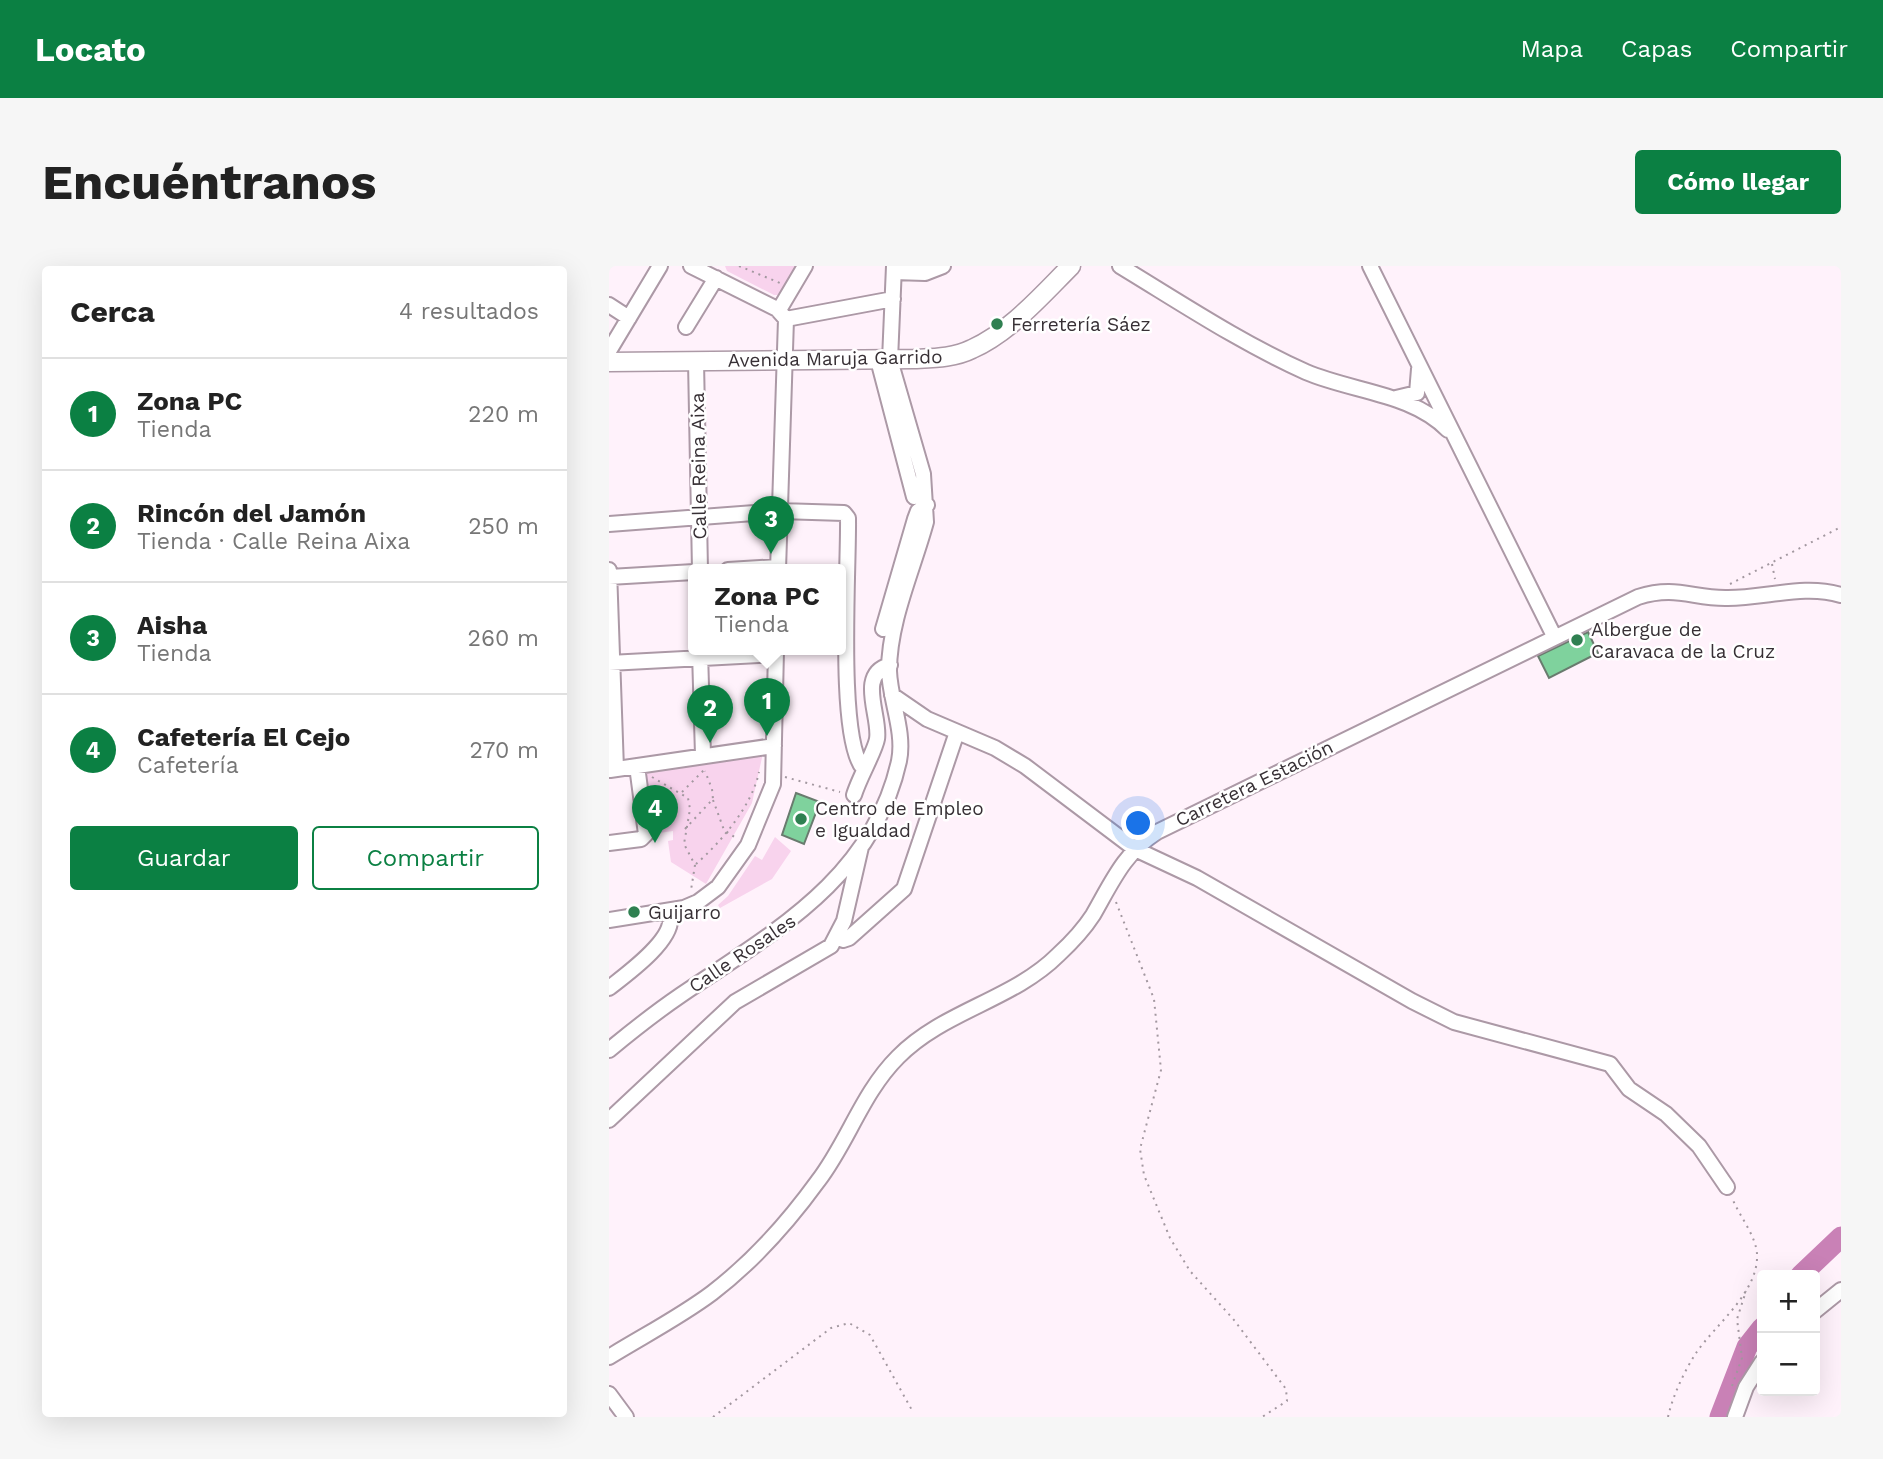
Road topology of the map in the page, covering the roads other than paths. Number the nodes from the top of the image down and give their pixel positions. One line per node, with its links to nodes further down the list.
1 (660, 266): 13 (street)
2 (691, 266): 9 (street)
3 (805, 266): 12 (street)
4 (943, 266): 8 (street)
5 (1071, 266): 17 (main road, Avenida Maruja Garrido)
6 (1120, 266): 21 (street)
7 (1370, 266): 20 (street)
8 (894, 269): 10 (street)
9 (712, 273): 12 (street); 14 (street)
10 (893, 299): 12 (street); 17 (street)
11 (609, 305): 13 (street)
12 (783, 315): 16 (street)
13 (629, 318): 15 (street)
14 (686, 327)
15 (609, 351)
16 (784, 360): 17 (main road, Avenida Maruja Garrido); 18 (main road, Avenida Maruja Garrido); 24 (street)
17 (884, 360): 23 (street)
18 (696, 361): 19 (main road, Avenida Maruja Garrido); 25 (street, Calle Reina Aixa)
19 (609, 362)
20 (1418, 363): 21 (street); 22 (street)
21 (1385, 397): 22 (street)
22 (1456, 439): 35 (street)
23 (921, 501): 34 (street); 40 (street)
24 (780, 511): 25 (street); 28 (street); 47 (street)
25 (698, 516): 26 (street); 27 (street, Calle Reina Aixa)
26 (609, 524)
27 (700, 564)
28 (778, 564)
29 (609, 570): 31 (street)
30 (688, 572): 31 (street)
31 (609, 577): 33 (street)
32 (1841, 595): 35 (street, Carretera Estación)
33 (609, 620): 39 (street)
34 (883, 629)
35 (1553, 636): 52 (street, Carretera Estación)
36 (690, 655): 39 (street)
37 (700, 655): 45 (street)
38 (776, 655): 44 (street)
39 (610, 663): 42 (street)
40 (890, 665): 41 (street); 47 (street)
41 (892, 695): 43 (street); 51 (street)
42 (611, 707): 48 (street)
43 (957, 732): 52 (street); 55 (street)
44 (768, 747): 45 (street); 53 (street)
45 (705, 760): 46 (street)
46 (636, 766): 48 (street); 50 (street)
47 (863, 768): 49 (street)
48 (613, 770)
49 (854, 795)
50 (609, 843)
51 (862, 843): 55 (street); 57 (street, Calle Rosales)
52 (1135, 849): 59 (street); 62 (street, Carretera Estación)
53 (661, 912): 54 (street); 56 (street)
54 (609, 920)
55 (839, 935): 58 (street)
56 (609, 988)
57 (609, 1050)
58 (609, 1120)
59 (1727, 1187)
60 (1841, 1290): 61 (street)
61 (1820, 1307)
62 (609, 1357)
63 (1757, 1372): 65 (street)
64 (609, 1394): 66 (street)
65 (1735, 1414)
66 (626, 1417)

